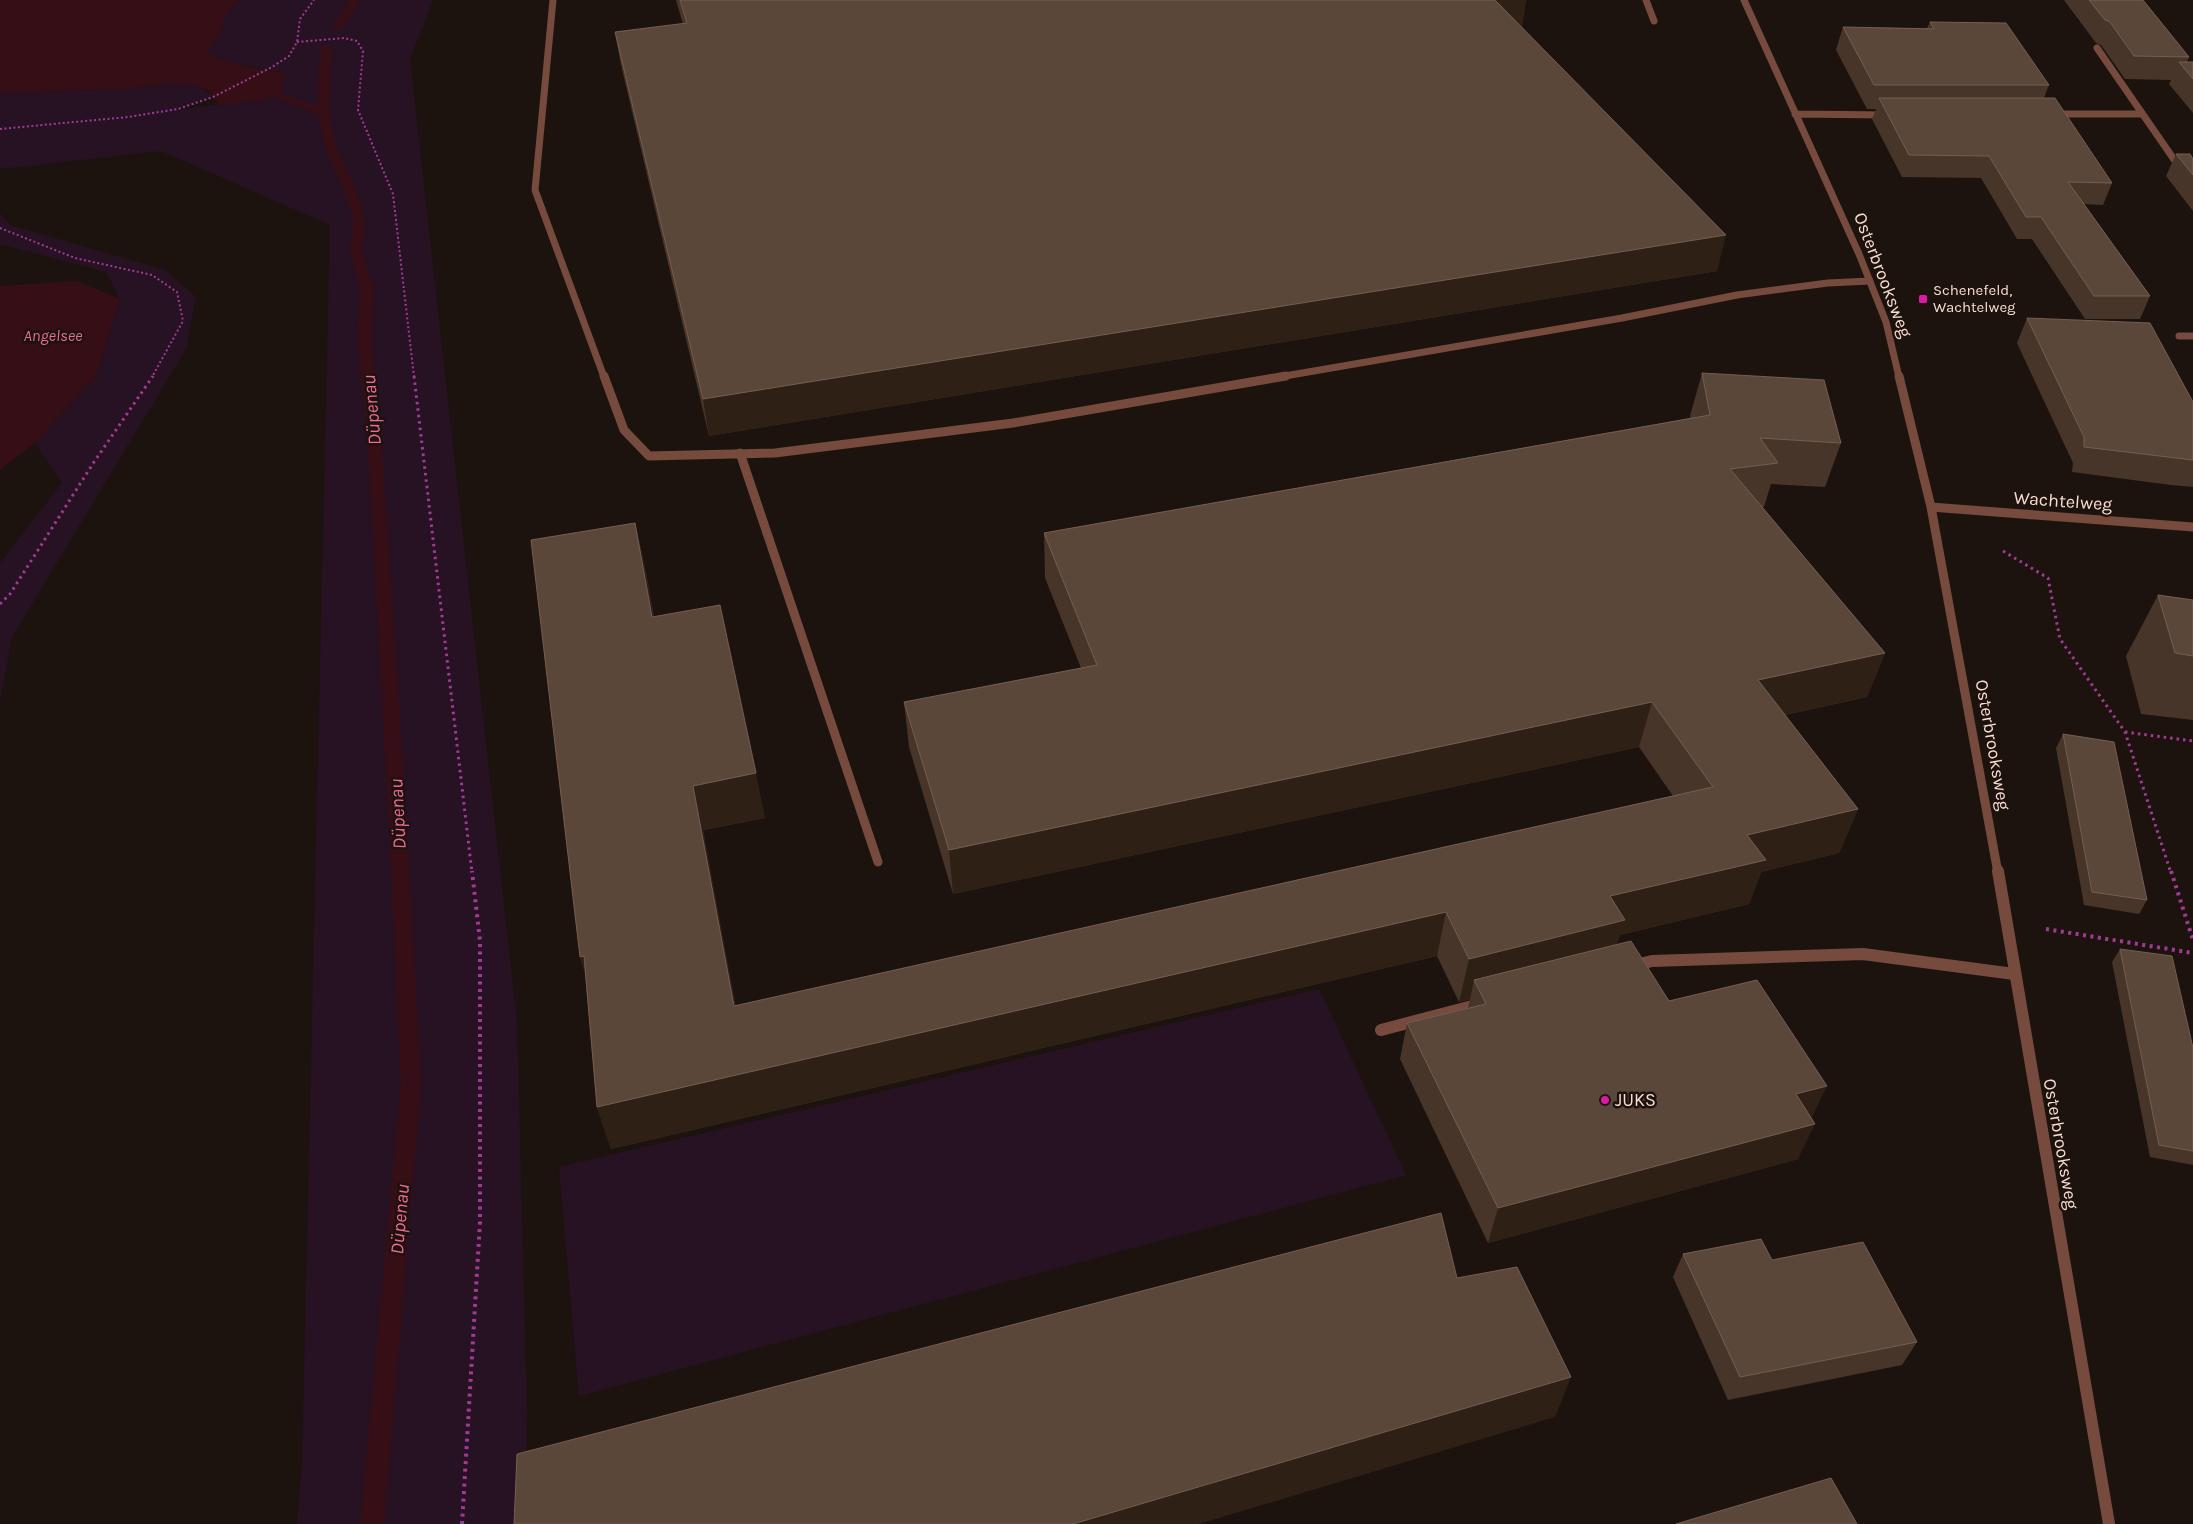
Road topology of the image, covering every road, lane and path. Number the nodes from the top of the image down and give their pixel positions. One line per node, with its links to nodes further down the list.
1 (314, 0): 6 (path)
2 (553, 0): 18 (street)
3 (1646, 0): 5 (street)
4 (1744, 0): 8 (street, Osterbrooksweg)
5 (1654, 21)
6 (297, 42): 12 (path); 33 (path)
7 (2097, 48): 11 (street)
8 (1795, 114): 9 (street); 15 (street, Osterbrooksweg)
9 (1896, 114)
10 (2043, 114): 11 (street)
11 (2141, 114): 13 (street)
12 (0, 129)
13 (2193, 187)
14 (0, 228): 22 (path)
15 (1870, 281): 18 (street); 19 (street, Osterbrooksweg)
16 (2179, 336): 17 (street)
17 (2193, 336)
18 (740, 453): 25 (street)
19 (1931, 507): 20 (street, Wachtelweg); 26 (street, Osterbrooksweg)
20 (2193, 527)
21 (1998, 547): 23 (path)
22 (0, 604)
23 (2125, 732): 24 (path); 27 (path)
24 (2193, 741)
25 (878, 862)
26 (2006, 922): 28 (path); 30 (street, Osterbrooksweg)
27 (2193, 940)
28 (2193, 953)
29 (1624, 968): 30 (street)
30 (2014, 974): 34 (street, Osterbrooksweg)
31 (1493, 1001): 32 (street)
32 (1380, 1030)
33 (462, 1524)
34 (2109, 1524)

